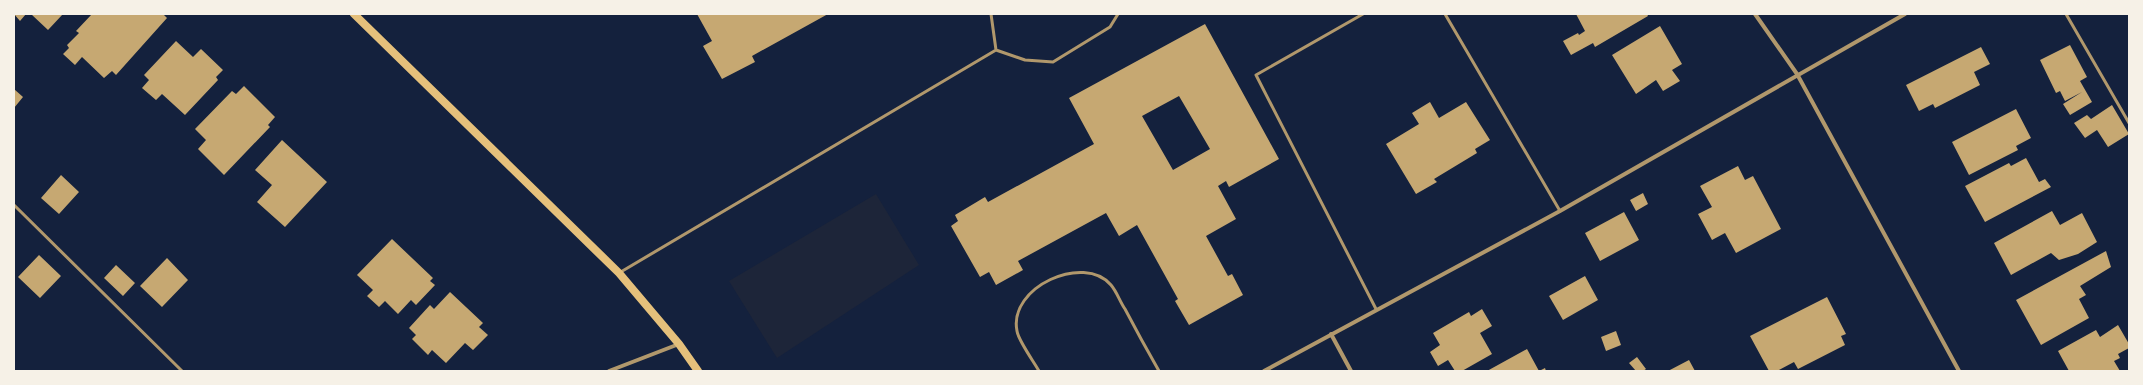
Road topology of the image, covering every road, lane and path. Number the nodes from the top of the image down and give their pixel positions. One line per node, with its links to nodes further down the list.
1 (354, 14): 14 (main road)
2 (990, 14): 9 (lane)
3 (1118, 14): 9 (lane)
4 (1363, 14): 15 (lane)
5 (1445, 14): 13 (lane)
6 (1755, 14): 10 (street)
7 (1905, 14): 10 (street)
8 (2066, 14): 11 (lane)
9 (996, 50): 14 (lane)
10 (1798, 74): 13 (street); 25 (street)
11 (2129, 124)
12 (14, 205): 18 (lane)
13 (1560, 211): 15 (street)
14 (619, 273): 17 (main road)
15 (1376, 310): 16 (street)
16 (1331, 334): 23 (street); 24 (street)
17 (679, 344): 19 (street); 20 (main road)
18 (182, 371)
19 (609, 371)
20 (698, 371)
21 (1039, 371): 22 (lane)
22 (1158, 371)
23 (1264, 371)
24 (1351, 371)
25 (1959, 371)

